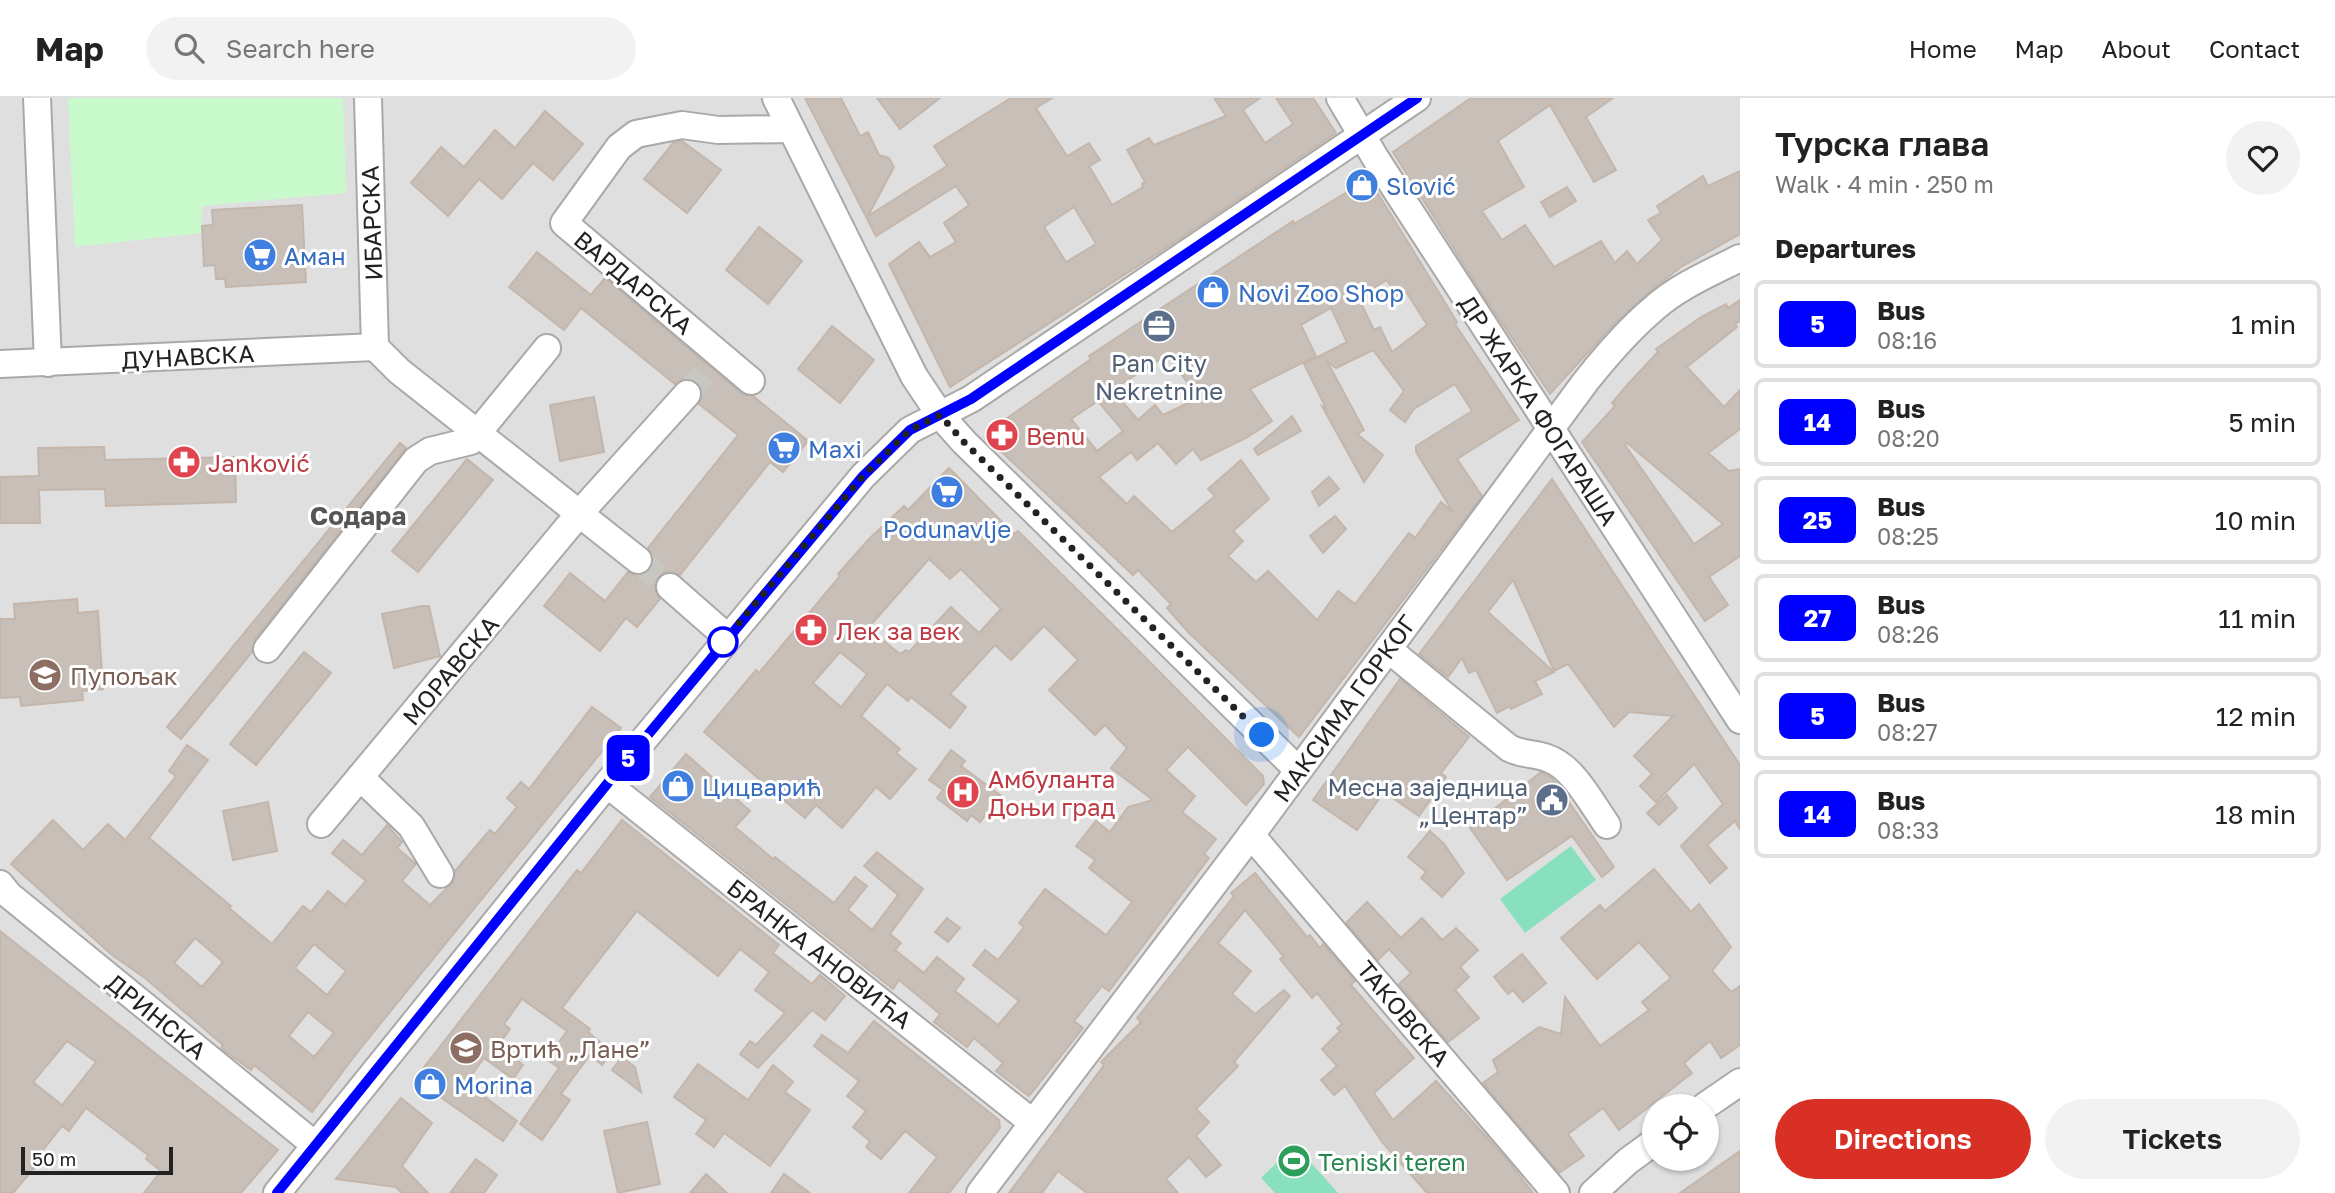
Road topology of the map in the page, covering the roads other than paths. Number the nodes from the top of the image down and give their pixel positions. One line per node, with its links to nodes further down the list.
1 (37, 98): 11 (street)
2 (368, 98): 9 (street, ИБАРСКА)
3 (776, 98): 6 (street)
4 (1340, 98): 7 (street, ДР ЖАРКА ФОГАРАША)
5 (1417, 98): 7 (street)
6 (791, 129): 13 (street, ВАРДАРСКА); 15 (street)
7 (1362, 135): 15 (street); 16 (street, ДР ЖАРКА ФОГАРАША)
8 (1740, 258): 16 (street, МАКСИМА ГОРКОГ)
9 (375, 347): 11 (street, ДУНАВСКА); 17 (street)
10 (547, 348): 17 (street)
11 (48, 363): 12 (street, ДУНАВСКА)
12 (0, 364)
13 (751, 381)
14 (687, 394): 18 (street, МОРАВСКА)
15 (940, 415): 21 (street); 25 (street)
16 (1550, 427): 23 (street, МАКСИМА ГОРКОГ); 24 (street, ДР ЖАРКА ФОГАРАША)
17 (477, 434): 18 (street); 22 (street)
18 (578, 515): 19 (street); 26 (street, МОРАВСКА)
19 (638, 560)
20 (670, 587): 21 (street)
21 (727, 637): 27 (street)
22 (267, 649)
23 (1388, 649): 25 (street, МАКСИМА ГОРКОГ); 29 (street)
24 (1740, 720)
25 (1298, 770): 30 (street, МАКСИМА ГОРКОГ)
26 (360, 777): 28 (street, МОРАВСКА); 31 (street)
27 (607, 784): 35 (street, БРАНКА АНОВИЋА); 36 (street)
28 (321, 824)
29 (1607, 825)
30 (1251, 835): 35 (street, МАКСИМА ГОРКОГ); 40 (street, ТАКОВСКА)
31 (440, 874)
32 (0, 884): 36 (street, ДРИНСКА)
33 (1740, 1082): 34 (street)
34 (1719, 1096)
35 (1033, 1123): 39 (street, МАКСИМА ГОРКОГ)
36 (315, 1145): 38 (street)
37 (1642, 1151): 41 (street)
38 (276, 1193)
39 (980, 1193)
40 (1556, 1193)
41 (1593, 1193)

